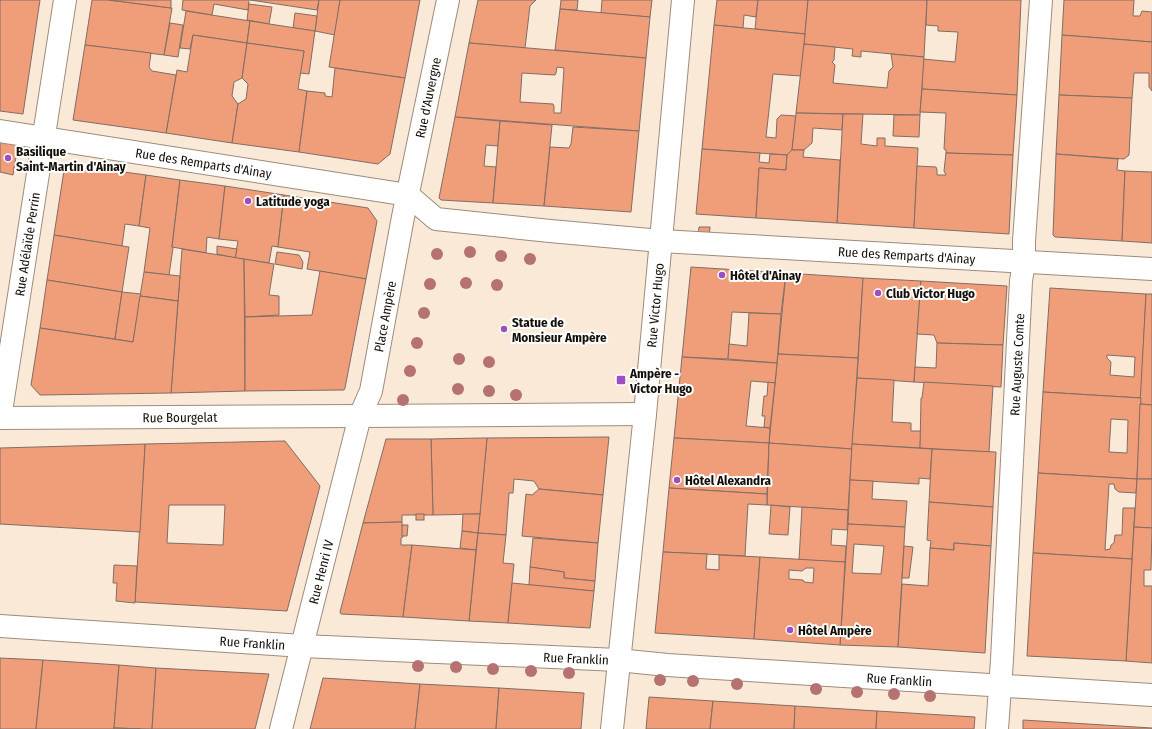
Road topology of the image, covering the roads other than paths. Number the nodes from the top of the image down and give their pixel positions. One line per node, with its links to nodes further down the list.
1 (65, 0): 6 (street, Rue Adélaïde Perrin)
2 (448, 0): 7 (street, Rue d'Auvergne)
3 (683, 0): 8 (street, Rue Victor Hugo)
4 (1041, 0): 9 (street, Rue Auguste Comte)
5 (0, 131): 6 (street, Rue des Remparts d'Ainay)
6 (43, 137): 7 (street, Rue des Remparts d'Ainay); 13 (street, Rue Adélaïde Perrin)
7 (408, 195): 8 (street); 12 (street, Place Ampère)
8 (661, 241): 9 (street, Rue des Remparts d'Ainay); 11 (street, Rue Victor Hugo)
9 (1024, 262): 10 (street, Rue des Remparts d'Ainay); 17 (street, Rue Auguste Comte)
10 (1152, 269)
11 (644, 414): 12 (street); 16 (street, Rue Victor Hugo)
12 (360, 416): 13 (street, Rue Bourgelat); 15 (street, Rue Henri IV)
13 (0, 418)
14 (0, 626): 15 (street, Rue Franklin)
15 (303, 646): 16 (street, Rue Franklin); 19 (street, Rue Henri IV)
16 (618, 660): 17 (street, Rue Franklin); 20 (street, Rue Victor Hugo)
17 (1000, 685): 18 (street, Rue Franklin); 21 (street, Rue Auguste Comte)
18 (1152, 696)
19 (281, 729)
20 (612, 729)
21 (997, 729)

